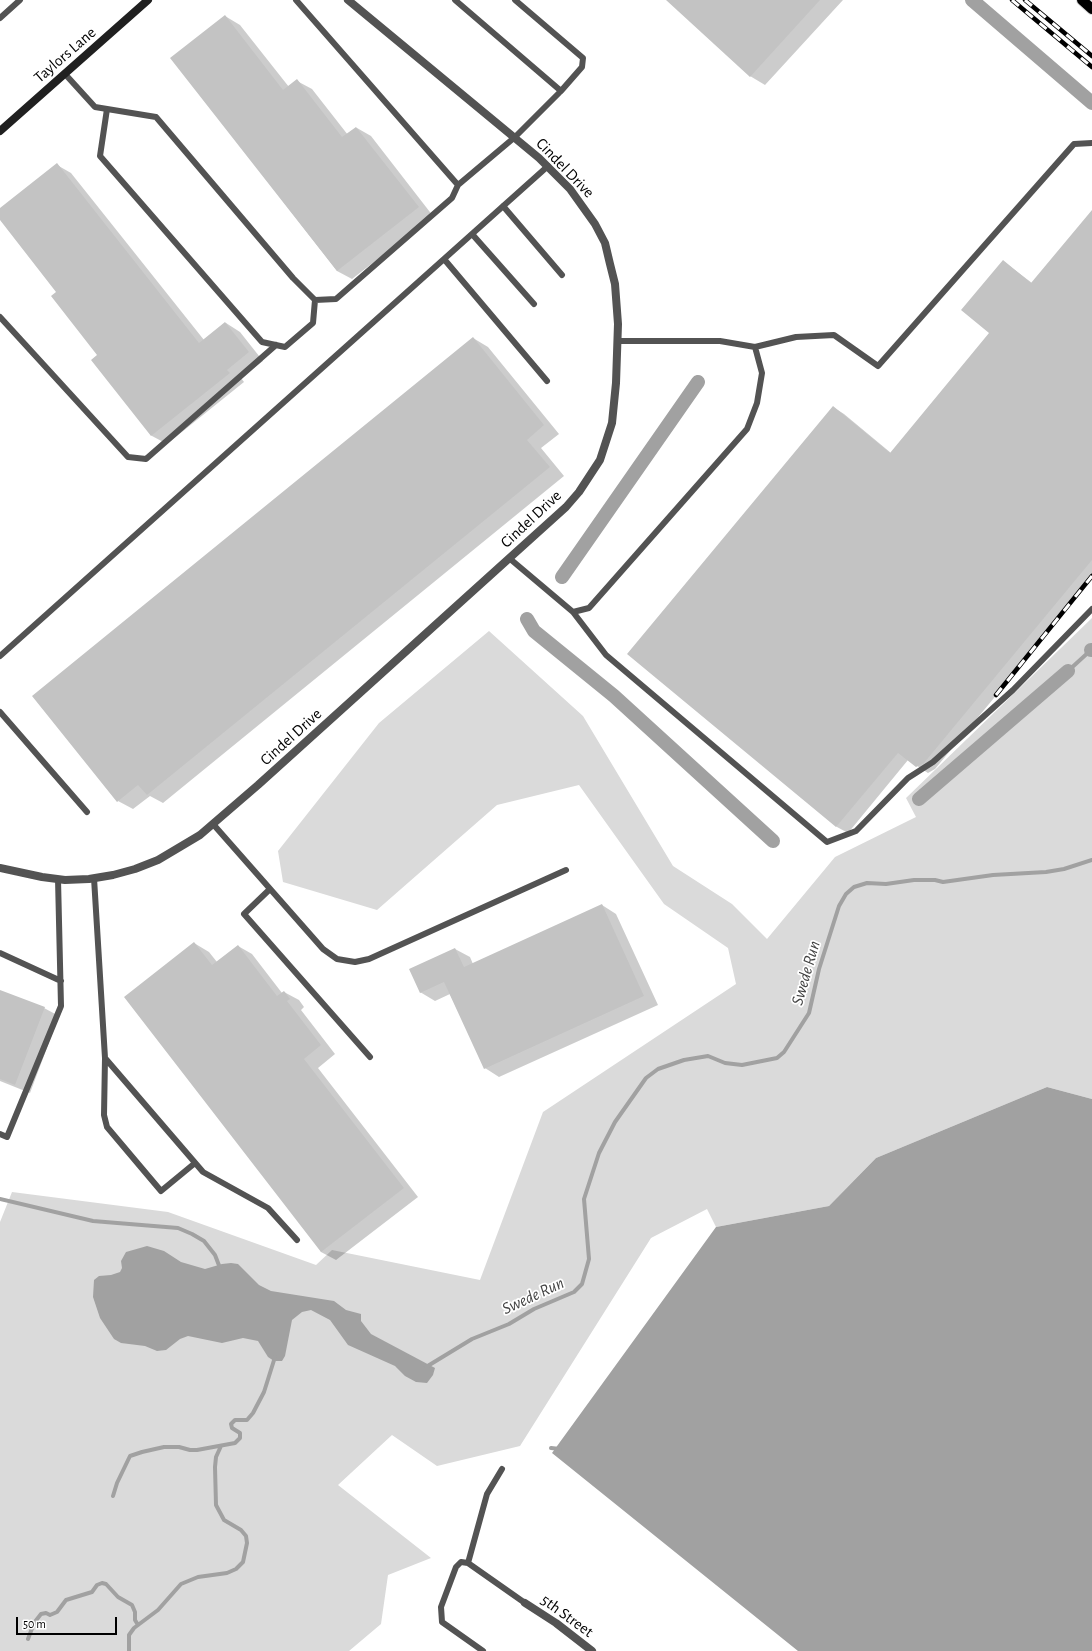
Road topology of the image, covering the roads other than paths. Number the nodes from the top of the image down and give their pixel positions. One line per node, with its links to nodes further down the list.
1 (20, 0): 9 (lane)
2 (148, 0): 10 (street, Taylors Lane)
3 (296, 0): 17 (lane)
4 (348, 0): 14 (street, Cindel Drive)
5 (454, 0): 11 (lane)
6 (515, 0): 11 (lane)
7 (1082, 0): 8 (main road)
8 (1092, 9)
9 (0, 18)
10 (65, 74): 12 (lane); 13 (street, Taylors Lane)
11 (561, 91): 14 (lane)
12 (107, 109): 22 (lane); 26 (lane)
13 (0, 131)
14 (515, 137): 16 (street, Cindel Drive); 17 (lane)
15 (1092, 143): 27 (lane)
16 (548, 166): 18 (lane); 25 (street, Cindel Drive)
17 (458, 185): 22 (lane)
18 (503, 206): 19 (lane); 21 (lane)
19 (472, 234): 20 (lane); 23 (lane)
20 (444, 259): 28 (lane); 32 (lane)
21 (562, 275)
22 (315, 300): 26 (lane)
23 (534, 304)
24 (0, 317): 26 (lane)
25 (617, 341): 27 (lane); 29 (street, Cindel Drive)
26 (276, 345)
27 (755, 347): 31 (lane)
28 (547, 381)
29 (509, 558): 31 (lane); 35 (street, Cindel Drive)
30 (1092, 609): 31 (lane)
31 (573, 612)
32 (0, 656)
33 (0, 712): 34 (lane)
34 (87, 812)
35 (213, 824): 38 (street, Cindel Drive); 40 (lane)
36 (0, 868): 39 (street, Cindel Drive)
37 (566, 870): 40 (lane)
38 (94, 878): 39 (street, Cindel Drive); 44 (lane)
39 (58, 879): 42 (lane)
40 (270, 889): 43 (lane)
41 (0, 953): 42 (lane)
42 (61, 981): 45 (lane)
43 (370, 1057)
44 (105, 1058): 46 (lane); 46 (lane)
45 (0, 1134)
46 (195, 1162): 47 (lane)
47 (297, 1240)
48 (502, 1469): 49 (lane)
49 (468, 1563): 50 (lane); 51 (lane)
50 (525, 1604): 52 (street, 5th Street)
51 (483, 1651)
52 (592, 1651)

